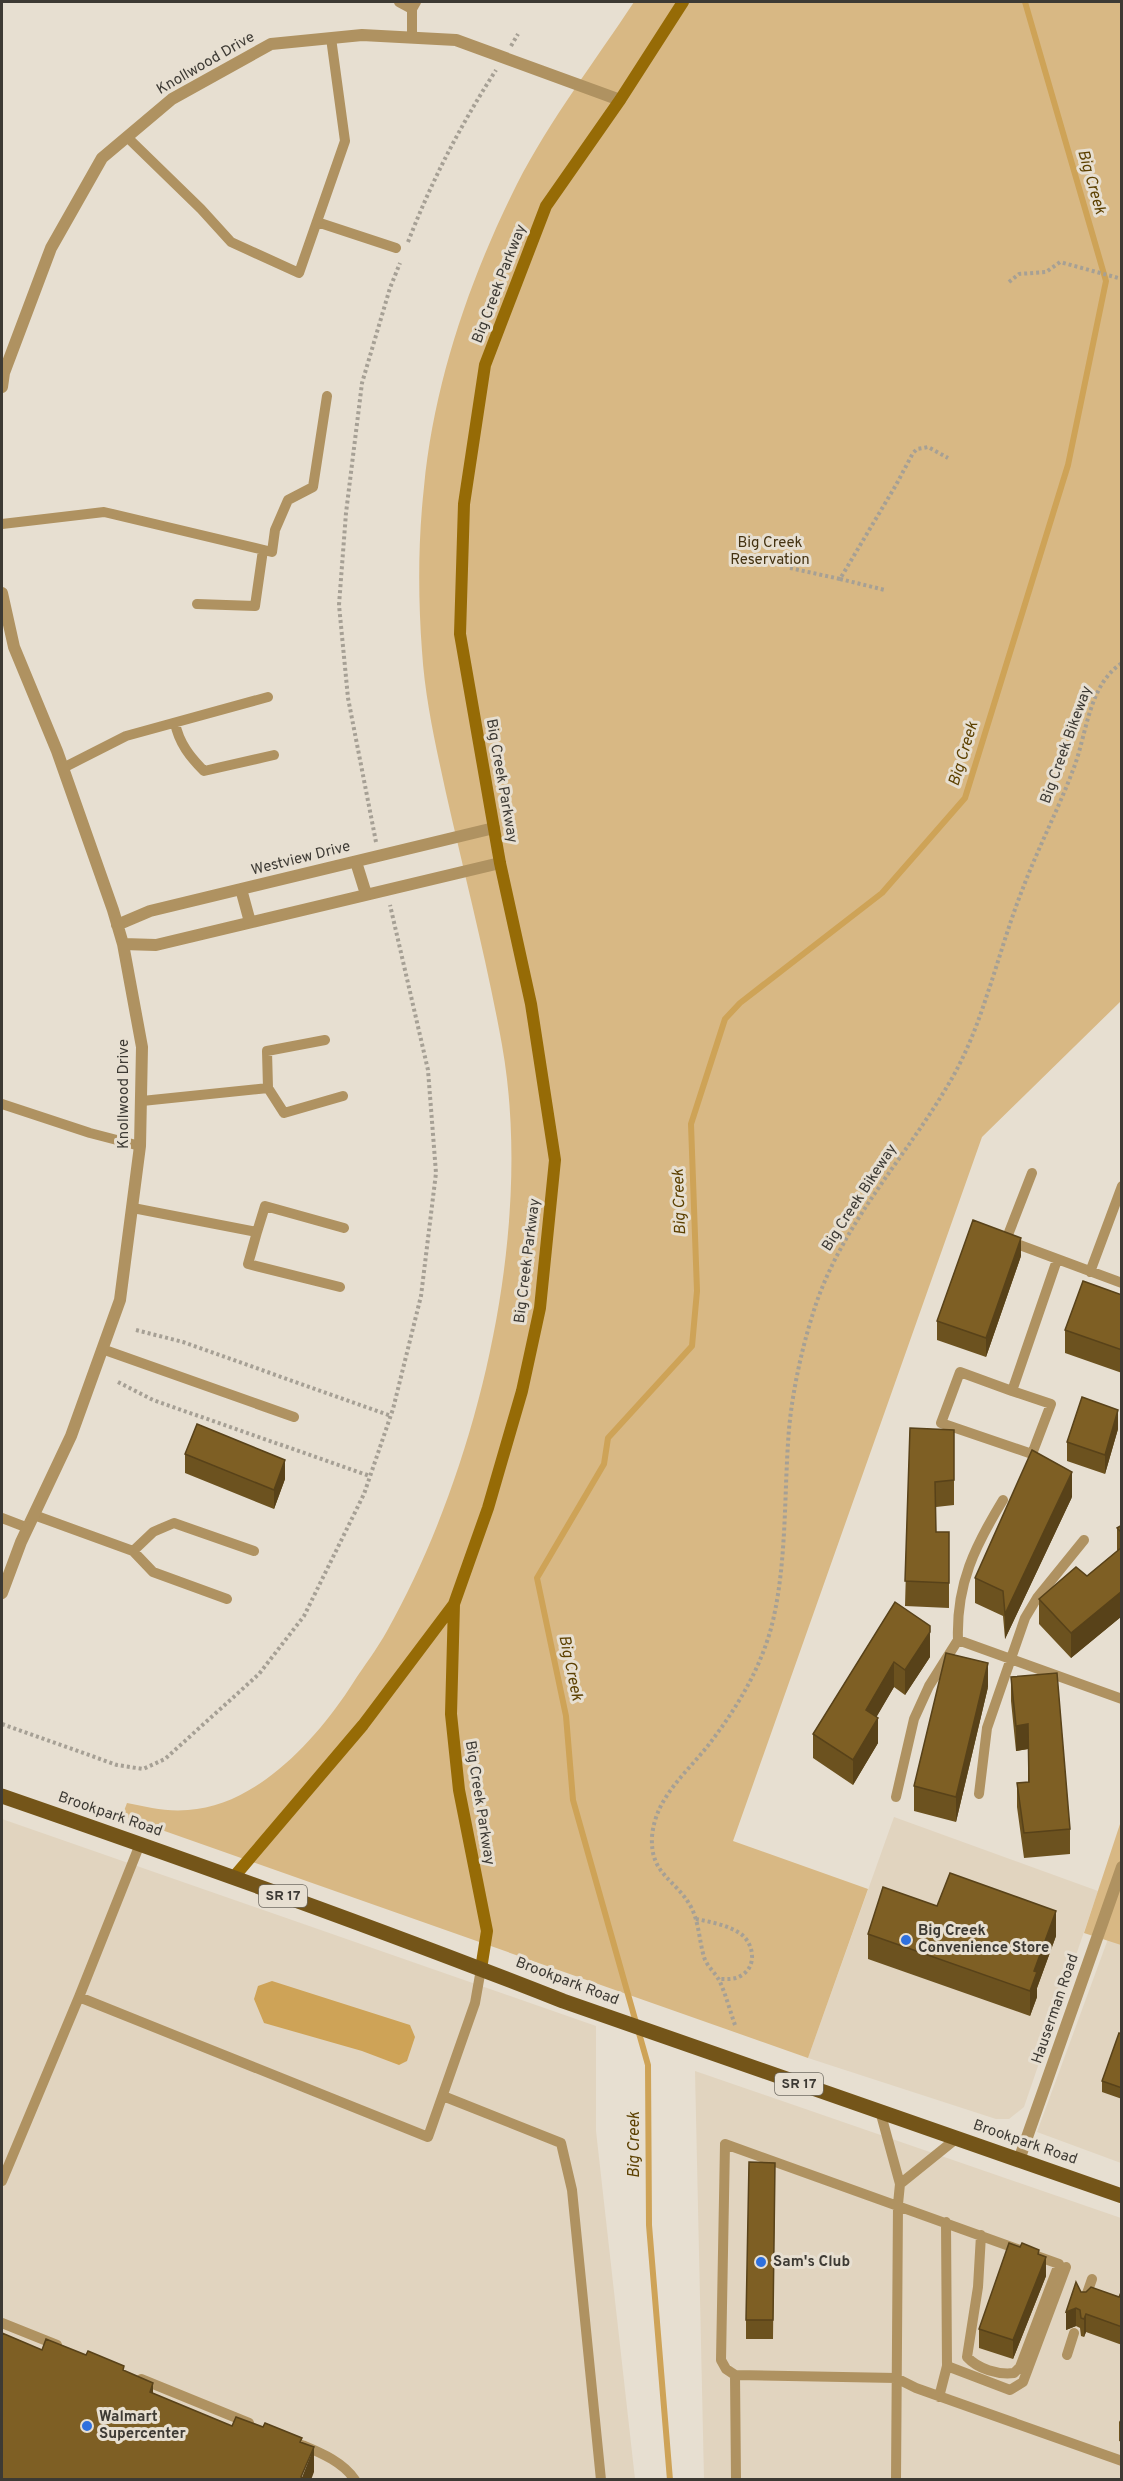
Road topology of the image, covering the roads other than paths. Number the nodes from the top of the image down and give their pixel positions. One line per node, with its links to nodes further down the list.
1 (399, 2): 3 (lane)
2 (683, 2): 6 (street, Big Creek Parkway)
3 (414, 5): 4 (lane)
4 (412, 37): 5 (street, Knollwood Drive); 6 (street, Knollwood Drive)
5 (331, 38): 7 (street, Knollwood Drive); 8 (lane)
6 (620, 100): 20 (street, Big Creek Parkway)
7 (127, 137): 8 (lane); 10 (street, Knollwood Drive)
8 (316, 222): 9 (lane)
9 (399, 251)
10 (2, 387)
11 (327, 396): 13 (lane)
12 (2, 524): 13 (lane)
13 (263, 550): 15 (lane)
14 (2, 593): 19 (street, Knollwood Drive)
15 (197, 604)
16 (268, 697): 17 (lane)
17 (175, 723): 18 (lane); 19 (lane)
18 (274, 755)
19 (63, 768): 26 (street, Knollwood Drive)
20 (494, 828): 21 (street, Westview Drive); 22 (street, Big Creek Parkway)
21 (356, 862): 23 (street, Westview Drive); 24 (street)
22 (501, 863): 24 (street); 55 (street, Big Creek Parkway)
23 (241, 889): 25 (street); 26 (street, Westview Drive)
24 (366, 894): 25 (street)
25 (250, 922): 27 (street)
26 (117, 925): 27 (street, Knollwood Drive)
27 (123, 944): 31 (street, Knollwood Drive)
28 (325, 1040): 29 (lane)
29 (268, 1088): 30 (lane); 31 (lane)
30 (343, 1096)
31 (142, 1101): 33 (street, Knollwood Drive)
32 (2, 1104): 33 (lane)
33 (140, 1146): 36 (street, Knollwood Drive)
34 (1032, 1173): 39 (lane)
35 (1122, 1186): 40 (lane)
36 (133, 1208): 38 (lane); 43 (street, Knollwood Drive)
37 (344, 1228): 38 (lane)
38 (257, 1232): 42 (lane)
39 (1057, 1260): 40 (lane); 44 (lane)
40 (1090, 1272): 41 (lane)
41 (1122, 1283)
42 (340, 1287)
43 (102, 1349): 45 (lane); 47 (street, Knollwood Drive)
44 (1012, 1390): 44 (lane)
45 (294, 1417)
46 (1003, 1500): 56 (lane)
47 (34, 1515): 49 (street, Knollwood Drive); 51 (lane)
48 (2, 1518): 49 (lane)
49 (28, 1528): 53 (street, Knollwood Drive)
50 (1084, 1540): 57 (lane)
51 (133, 1551): 52 (lane); 54 (lane)
52 (254, 1551)
53 (2, 1593)
54 (227, 1599)
55 (454, 1604): 64 (street, Big Creek Parkway); 65 (street, Big Creek Parkway)
56 (958, 1640): 57 (lane); 61 (lane)
57 (1010, 1659): 58 (lane); 59 (lane)
58 (1122, 1699)
59 (978, 1794)
60 (2, 1796): 62 (main road, Brookpark Road / SR 17)
61 (896, 1797)
62 (140, 1844): 64 (main road, Brookpark Road / SR 17); 66 (lane)
63 (1122, 1868): 70 (street, Hauserman Road)
64 (233, 1878): 65 (main road, Brookpark Road / SR 17)
65 (481, 1969): 67 (lane); 68 (main road, Brookpark Road / SR 17)
66 (79, 1997): 67 (lane); 71 (lane)
67 (443, 2096): 93 (lane)
68 (880, 2111): 69 (main road, Brookpark Road / SR 17); 72 (lane)
69 (957, 2138): 70 (main road, Brookpark Road / SR 17); 72 (lane)
70 (1019, 2160): 73 (main road, Brookpark Road / SR 17)
71 (2, 2181)
72 (900, 2184): 74 (lane)
73 (1122, 2196)
74 (898, 2204): 75 (lane); 86 (lane); 87 (lane)
75 (946, 2222): 76 (lane); 84 (lane)
76 (981, 2235): 77 (lane); 77 (lane)
77 (1063, 2265): 84 (lane)
78 (1092, 2279): 79 (lane)
79 (1084, 2302)
80 (2, 2323): 82 (lane)
81 (1074, 2333): 83 (lane)
82 (67, 2349)
83 (1067, 2355)
84 (946, 2366): 88 (lane)
85 (125, 2373): 89 (lane)
86 (735, 2375): 87 (lane); 94 (lane)
87 (896, 2378): 88 (lane); 95 (lane)
88 (939, 2397): 91 (lane)
89 (259, 2427)
90 (288, 2439): 92 (lane)
91 (1122, 2461)
92 (356, 2480)
93 (601, 2480)
94 (736, 2480)
95 (896, 2480)

